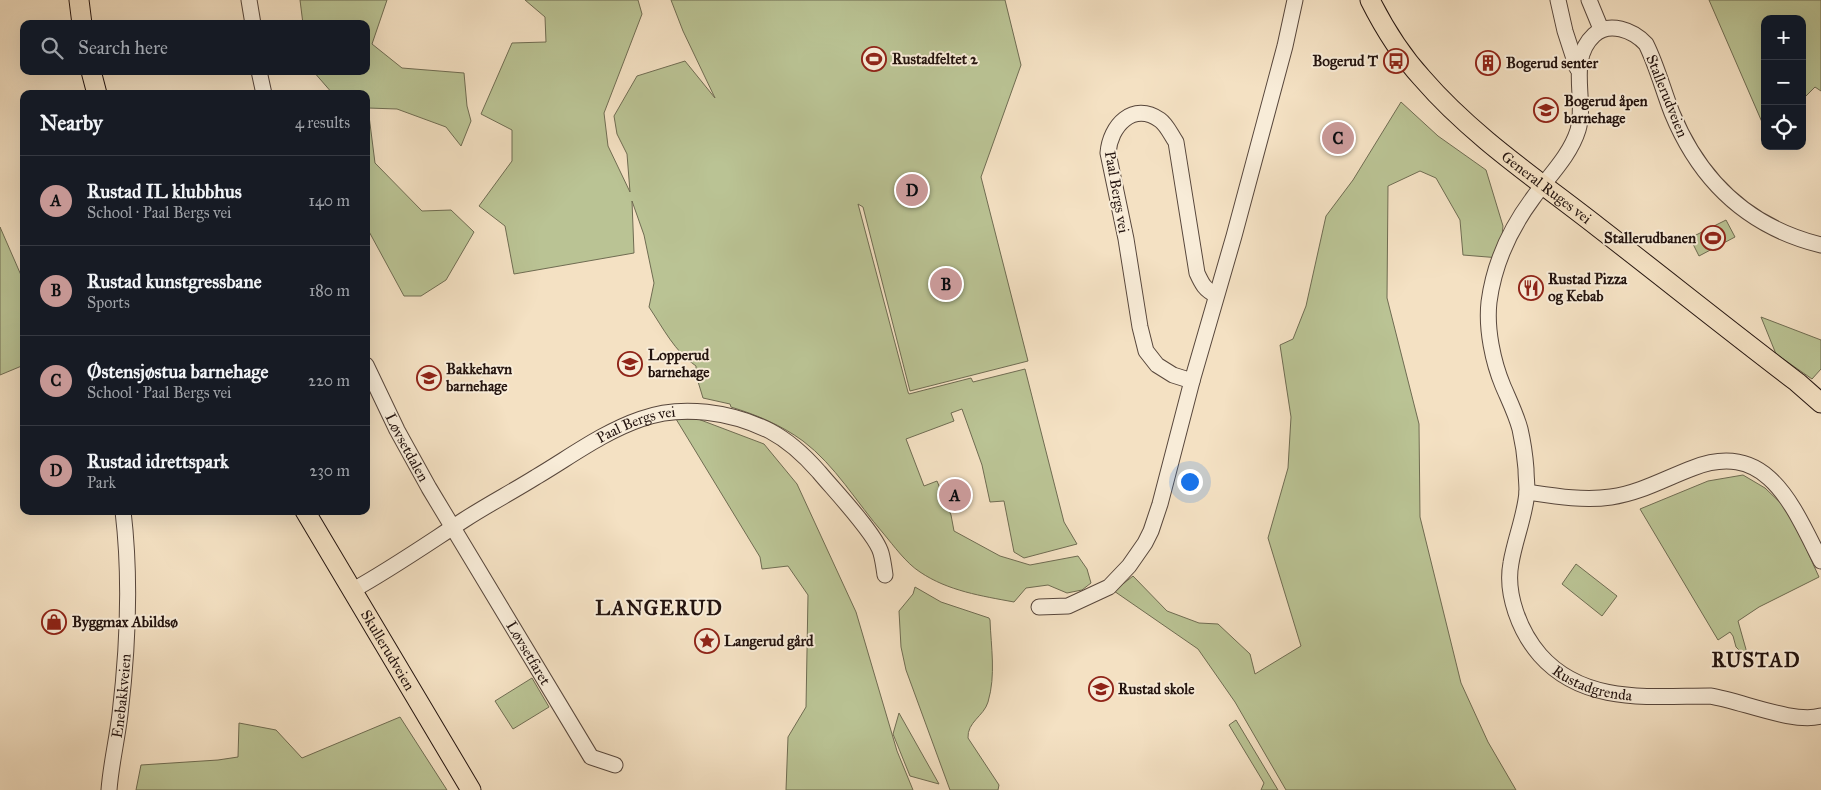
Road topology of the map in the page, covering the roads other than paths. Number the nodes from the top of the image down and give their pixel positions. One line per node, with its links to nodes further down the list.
1 (78, 0): 7 (main road)
2 (249, 0): 8 (street)
3 (1295, 0): 17 (street)
4 (1370, 0): 15 (main road, General Ruges vei)
5 (1558, 0): 10 (street)
6 (1589, 0): 9 (street)
7 (81, 20)
8 (252, 20)
9 (1602, 29): 10 (street); 16 (street, Stallerudveien)
10 (1579, 72): 15 (street)
11 (92, 75): 13 (main road)
12 (260, 75): 14 (street)
13 (96, 90)
14 (263, 90)
15 (1544, 185): 20 (main road, General Ruges vei); 21 (street, Rustadgrenda)
16 (1821, 245)
17 (1216, 295): 19 (street); 19 (street, Paal Bergs vei)
18 (370, 373): 24 (street, Løvsetdalen)
19 (1192, 381): 28 (street)
20 (1821, 403)
21 (1527, 492): 25 (street); 29 (street, Rustadgrenda)
22 (123, 515): 31 (street, Enebakkveien)
23 (307, 515): 27 (main road, Skullerudveien)
24 (453, 527): 26 (street, Paal Bergs vei); 27 (street, Paal Bergs vei); 30 (street, Løvsetfaret)
25 (1821, 561)
26 (885, 575)
27 (352, 590): 32 (main road, Skullerudveien)
28 (1039, 607)
29 (1821, 716)
30 (615, 765)
31 (109, 790)
32 (471, 790)

